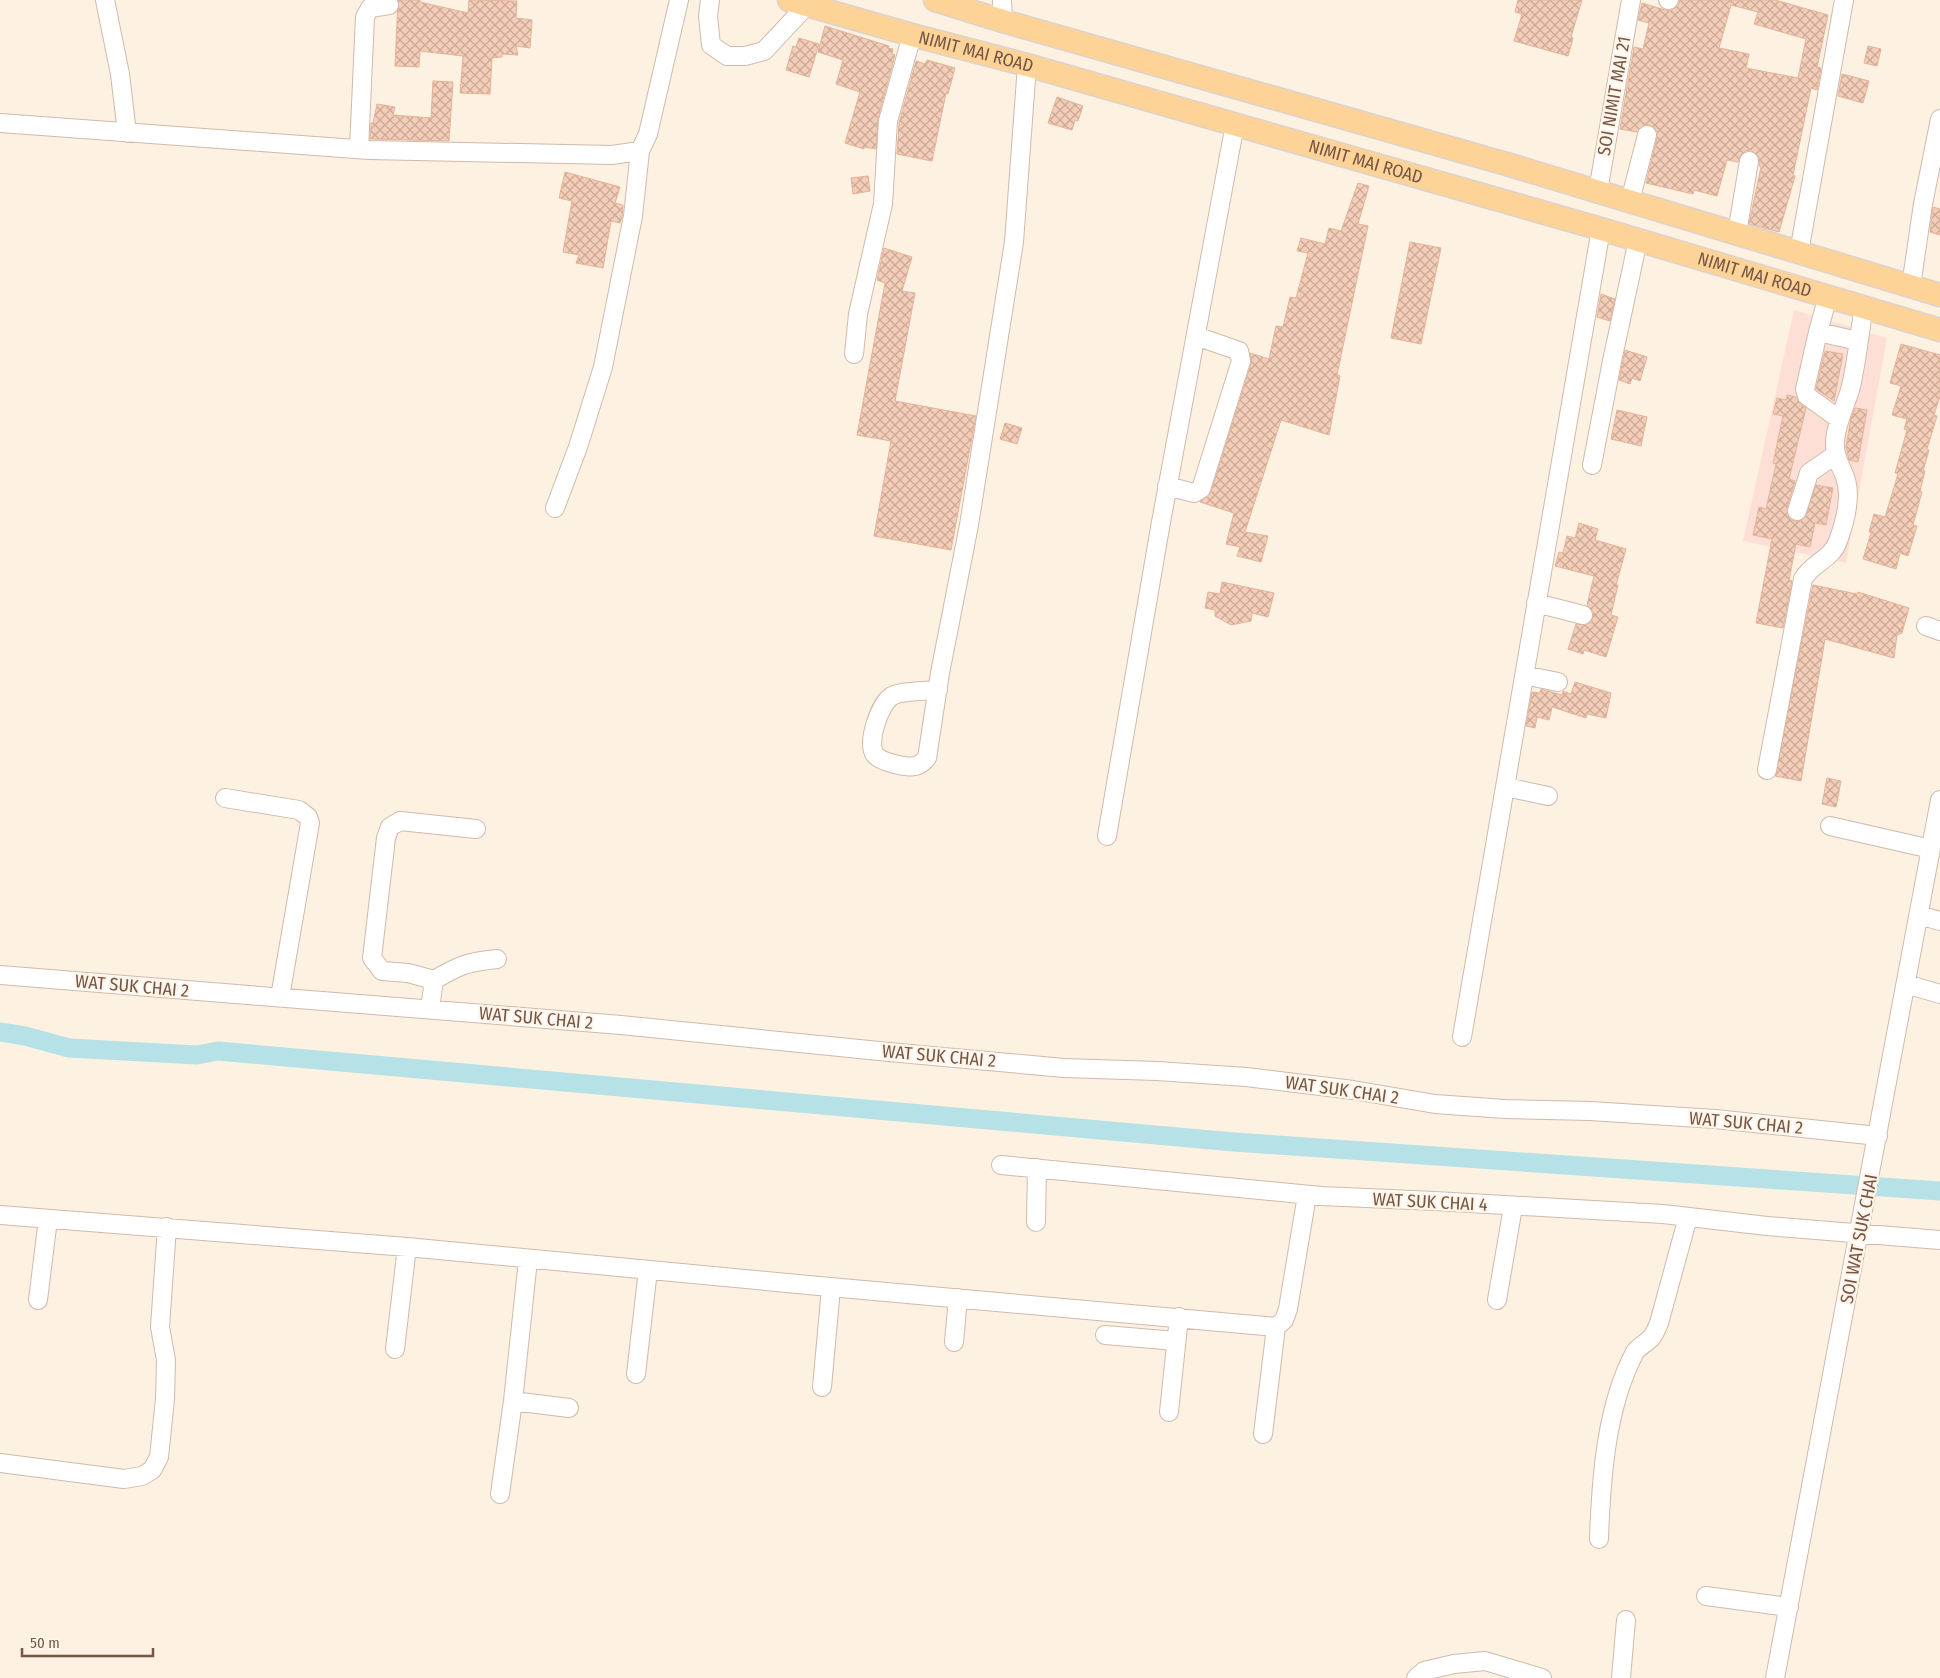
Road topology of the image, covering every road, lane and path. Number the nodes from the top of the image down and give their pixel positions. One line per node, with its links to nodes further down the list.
1 (105, 0): 15 (street)
2 (679, 0): 18 (street)
3 (710, 0): 7 (street)
4 (935, 0): 9 (main road, NIMIT MAI ROAD)
5 (1630, 0): 20 (street, SOI NIMIT MAI 21)
6 (1844, 0): 25 (street)
7 (798, 3): 10 (main road, NIMIT MAI ROAD)
8 (389, 5): 17 (street)
9 (1002, 10): 20 (main road, NIMIT MAI ROAD)
10 (912, 35): 11 (main road, NIMIT MAI ROAD); 34 (street)
11 (1027, 65): 14 (main road, NIMIT MAI ROAD); 45 (street)
12 (1940, 119): 26 (street)
13 (0, 123): 15 (street)
14 (1235, 124): 22 (main road, NIMIT MAI ROAD); 32 (street)
15 (127, 133): 17 (street)
16 (1646, 135): 21 (street)
17 (359, 149): 18 (street)
18 (640, 151): 39 (street)
19 (1749, 161): 23 (street)
20 (1598, 191): 21 (main road, NIMIT MAI ROAD)
21 (1630, 201): 23 (main road, NIMIT MAI ROAD)
22 (1601, 229): 24 (main road, NIMIT MAI ROAD); 41 (street)
23 (1737, 233): 25 (main road, NIMIT MAI ROAD)
24 (1638, 240): 28 (main road, NIMIT MAI ROAD); 37 (street)
25 (1798, 252): 26 (main road, NIMIT MAI ROAD)
26 (1911, 286): 27 (main road, NIMIT MAI ROAD)
27 (1940, 295)
28 (1828, 296): 29 (main road, NIMIT MAI ROAD); 31 (street)
29 (1864, 307): 30 (main road, NIMIT MAI ROAD); 33 (street)
30 (1940, 330)
31 (1818, 332): 33 (street); 35 (street)
32 (1196, 336): 38 (street); 38 (street)
33 (1858, 341): 35 (street)
34 (854, 354)
35 (1839, 419): 36 (street)
36 (1835, 455): 40 (street); 46 (street)
37 (1592, 465)
38 (1168, 486): 53 (street)
39 (555, 508)
40 (1797, 511)
41 (1536, 603): 42 (street); 43 (street)
42 (1583, 615)
43 (1524, 675): 44 (street); 47 (street)
44 (1558, 682)
45 (938, 690): 45 (street)
46 (1767, 770)
47 (1506, 787): 48 (street); 64 (street)
48 (1548, 796)
49 (225, 798): 62 (street)
50 (1940, 800): 54 (street, SOI WAT SUK CHAI)
51 (1830, 826): 54 (street)
52 (476, 829): 59 (street)
53 (1107, 836)
54 (1934, 854): 55 (street, SOI WAT SUK CHAI)
55 (1919, 914): 56 (street); 60 (street, SOI WAT SUK CHAI)
56 (1940, 920)
57 (496, 960): 59 (street)
58 (0, 975): 62 (street, WAT SUK CHAI 2)
59 (434, 980): 63 (street)
60 (1906, 984): 61 (street); 65 (street, SOI WAT SUK CHAI)
61 (1940, 994)
62 (280, 997): 63 (street, WAT SUK CHAI 2)
63 (430, 1009): 65 (street, WAT SUK CHAI 2)
64 (1462, 1038)
65 (1878, 1136): 75 (street, SOI WAT SUK CHAI)
66 (1001, 1165): 67 (street, WAT SUK CHAI 4)
67 (1037, 1168): 68 (street, WAT SUK CHAI 4); 73 (street)
68 (1307, 1195): 69 (street, WAT SUK CHAI 4); 85 (street)
69 (1513, 1207): 71 (street, WAT SUK CHAI 4); 83 (street)
70 (0, 1215): 72 (street)
71 (1688, 1217): 75 (street, WAT SUK CHAI 4); 98 (street)
72 (48, 1219): 74 (street); 82 (street)
73 (1036, 1222)
74 (167, 1227): 77 (street); 96 (street)
75 (1860, 1234): 76 (street, WAT SUK CHAI 4); 100 (street, SOI WAT SUK CHAI)
76 (1940, 1240)
77 (407, 1247): 78 (street); 89 (street)
78 (528, 1260): 79 (street); 92 (street)
79 (648, 1270): 80 (street); 90 (street)
80 (831, 1288): 81 (street); 91 (street)
81 (958, 1298): 84 (street); 87 (street)
82 (38, 1300)
83 (1497, 1300)
84 (1179, 1317): 85 (street); 88 (street)
85 (1276, 1327): 95 (street)
86 (1105, 1335): 88 (street)
87 (954, 1342)
88 (1176, 1342): 94 (street)
89 (395, 1349)
90 (636, 1374)
91 (822, 1387)
92 (513, 1401): 93 (street); 97 (street)
93 (569, 1408)
94 (1169, 1412)
95 (1263, 1434)
96 (0, 1463)
97 (500, 1494)
98 (1599, 1539)
99 (1706, 1596): 100 (street)
100 (1789, 1607): 105 (street, SOI WAT SUK CHAI)
101 (1626, 1620): 104 (street)
102 (1416, 1678): 103 (street)
103 (1542, 1678)
104 (1621, 1678)
105 (1775, 1678)

